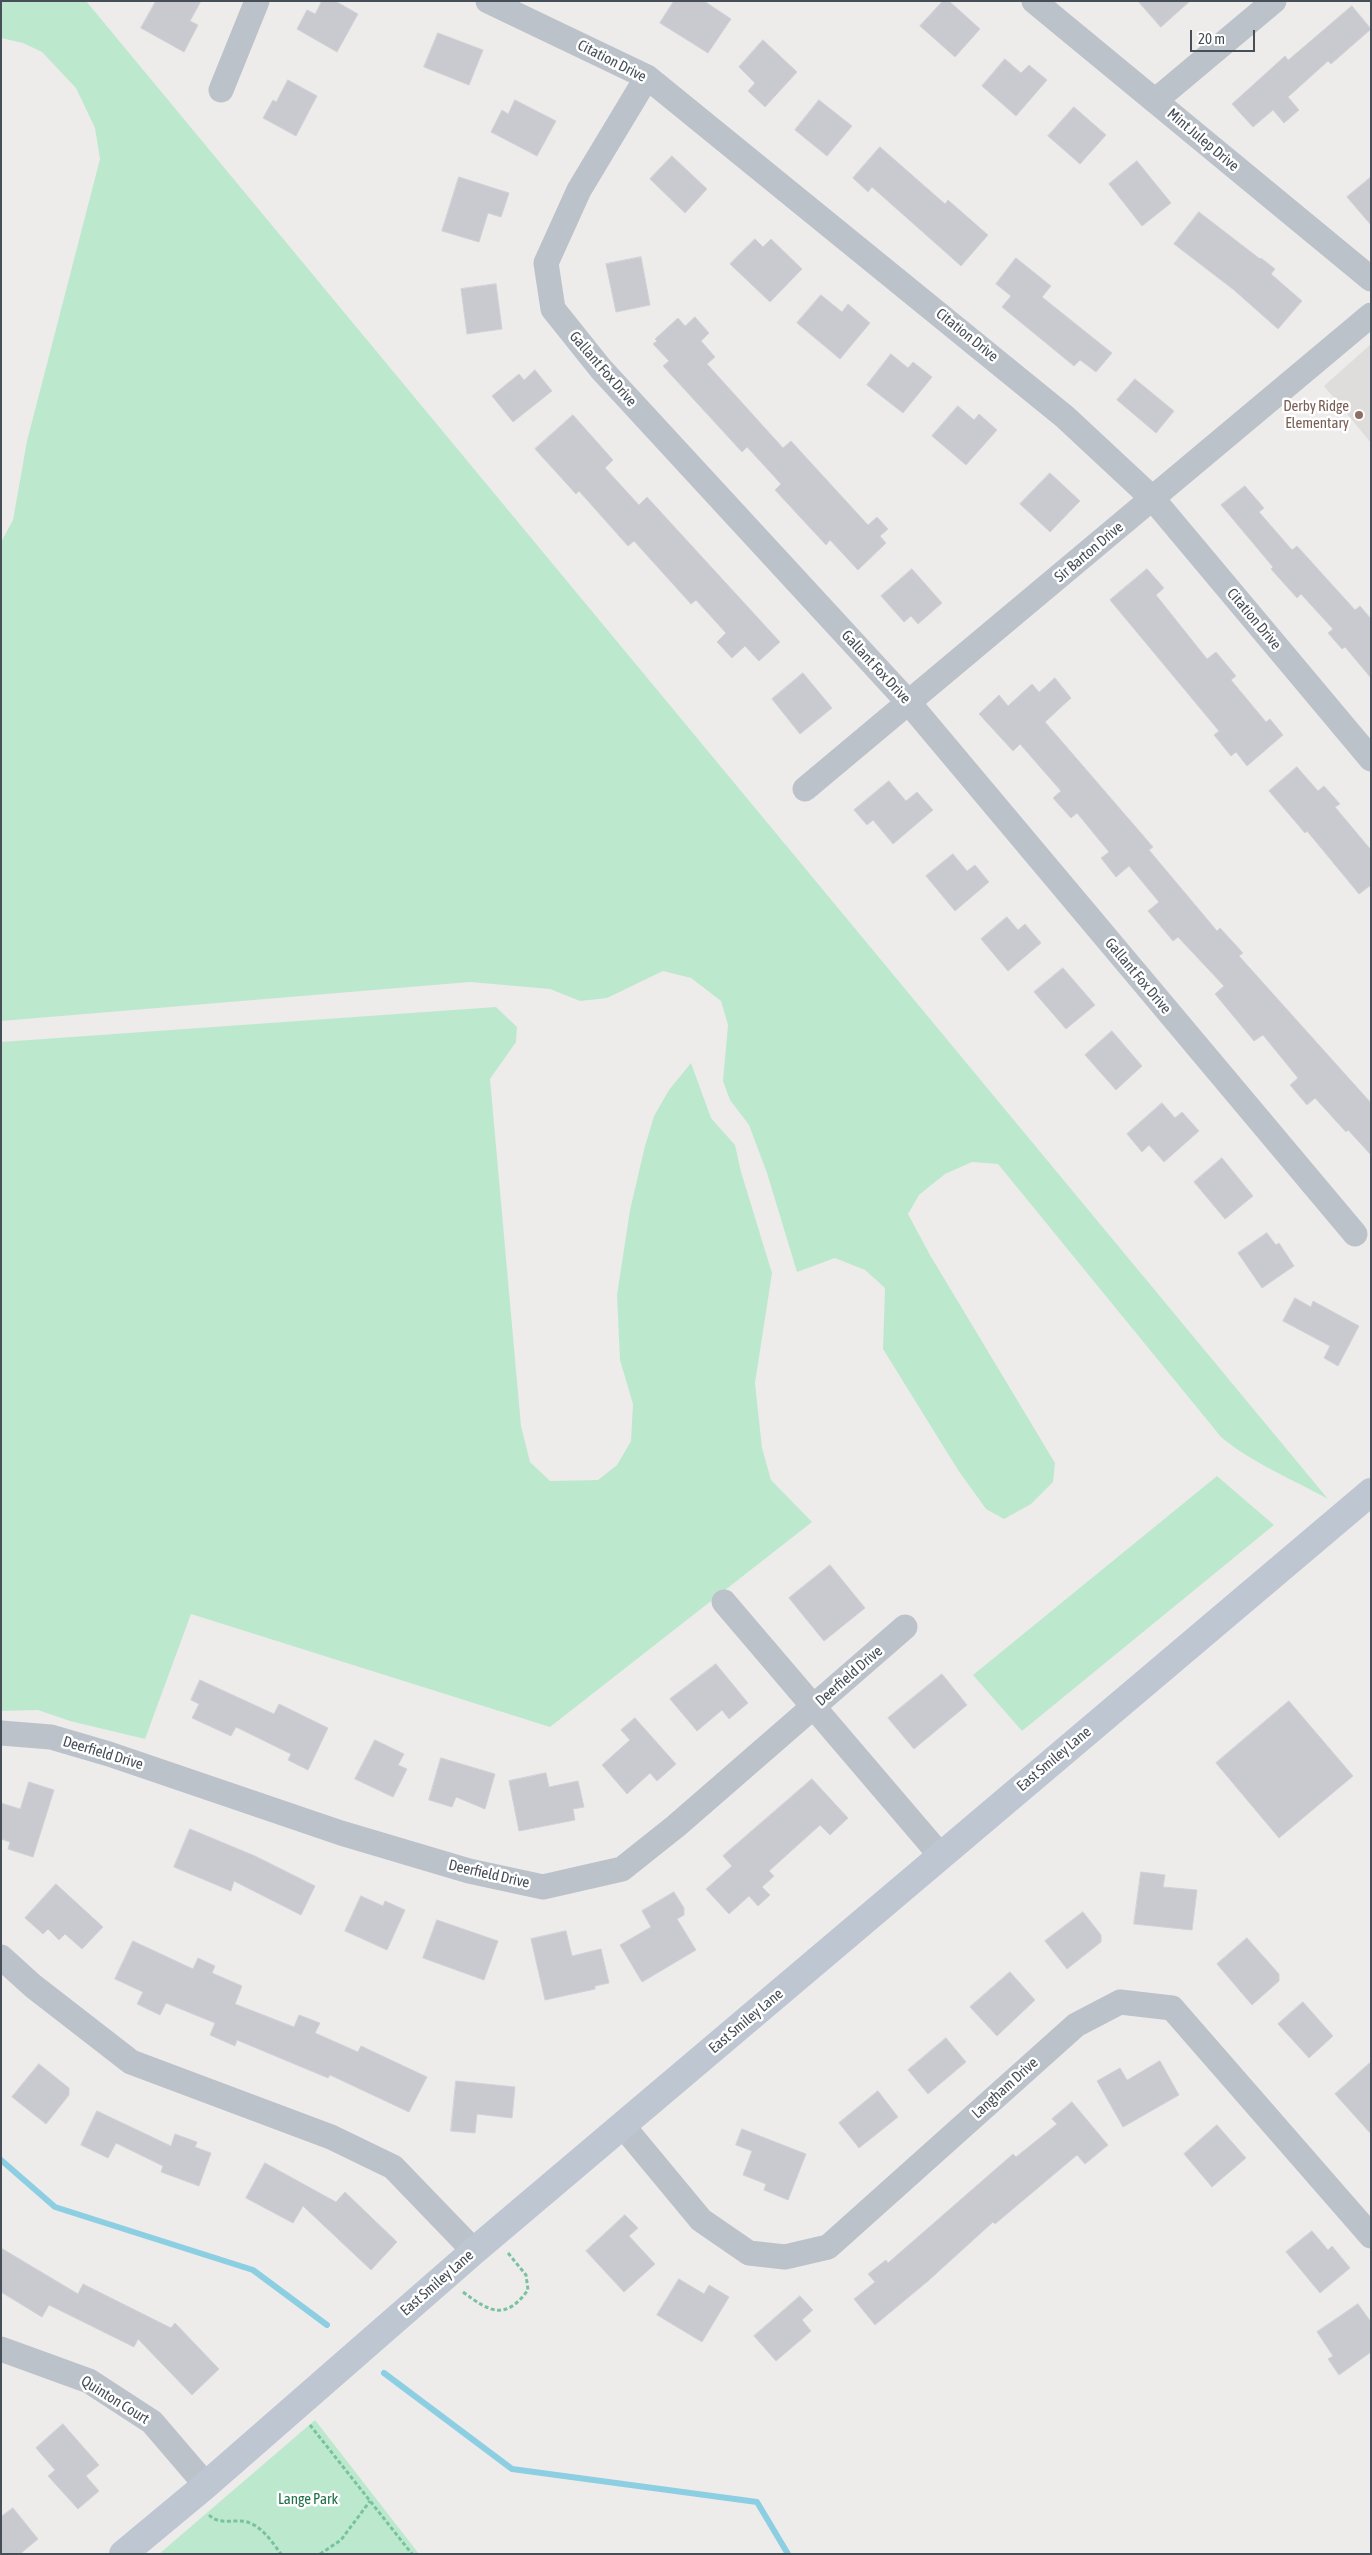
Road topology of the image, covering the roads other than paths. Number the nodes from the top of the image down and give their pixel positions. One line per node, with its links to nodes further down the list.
1 (257, 1): 6 (street)
2 (488, 1): 5 (street, Citation Drive)
3 (1034, 1): 7 (street, Mint Julep Drive)
4 (1274, 1): 7 (street)
5 (646, 77): 10 (street, Citation Drive); 11 (street, Gallant Fox Drive)
6 (221, 90)
7 (1156, 100): 8 (street, Mint Julep Drive)
8 (1371, 280)
9 (1371, 314): 10 (street, Sir Barton Drive)
10 (1153, 499): 11 (street, Sir Barton Drive); 12 (street, Citation Drive)
11 (909, 703): 13 (street, Sir Barton Drive); 14 (street, Gallant Fox Drive)
12 (1371, 759)
13 (805, 789)
14 (1355, 1234)
15 (1371, 1492): 20 (street, East Smiley Lane)
16 (724, 1602): 18 (street)
17 (905, 1627): 18 (street, Deerfield Drive)
18 (812, 1708): 19 (street, Deerfield Drive); 20 (street)
19 (1, 1733)
20 (941, 1856): 22 (street, East Smiley Lane)
21 (1, 1957): 24 (street)
22 (623, 2126): 23 (street, Langham Drive); 24 (street, East Smiley Lane)
23 (1371, 2236)
24 (474, 2251): 26 (street, East Smiley Lane)
25 (1, 2349): 26 (street, Quinton Court)
26 (197, 2492): 27 (street, East Smiley Lane)
27 (123, 2554)

